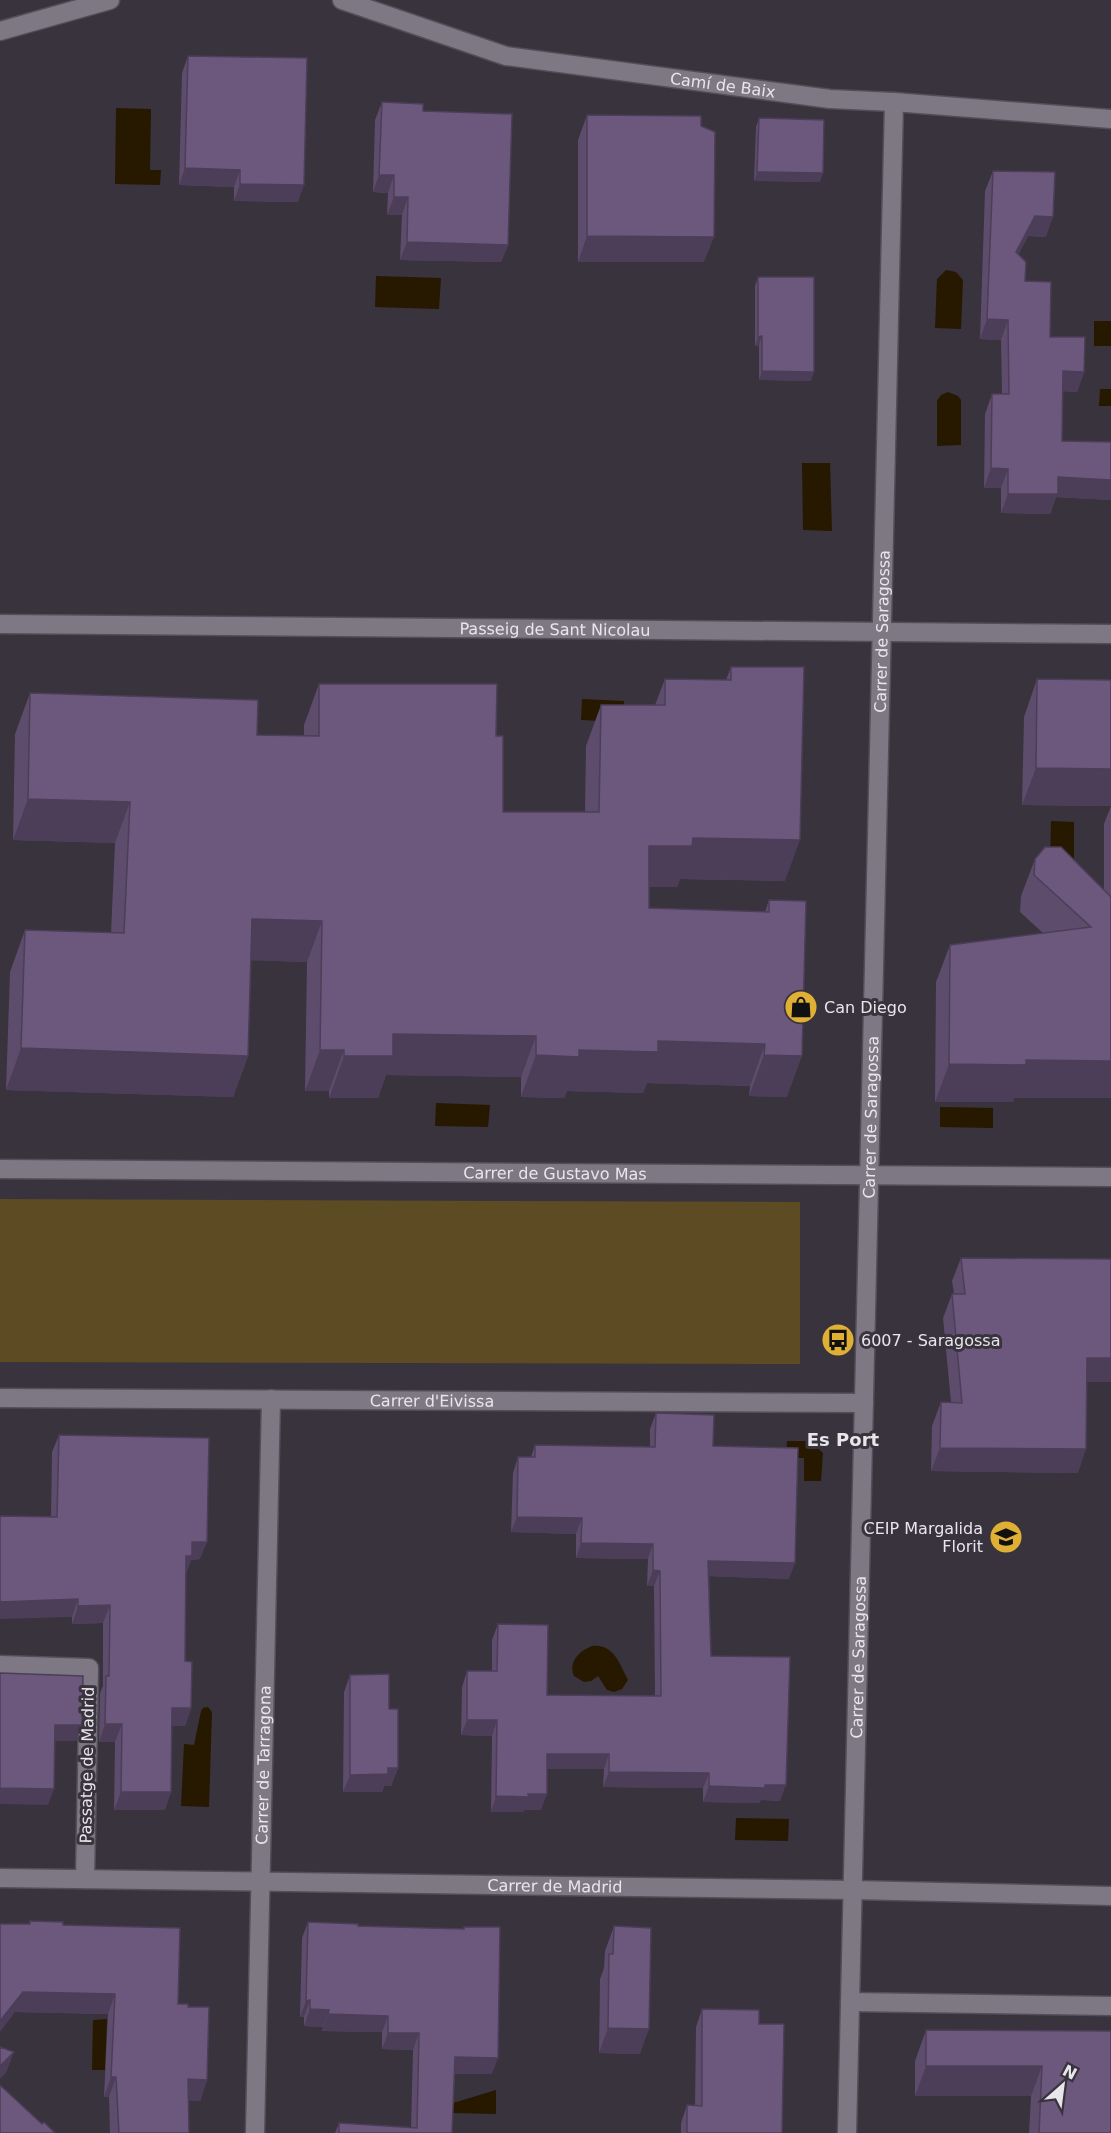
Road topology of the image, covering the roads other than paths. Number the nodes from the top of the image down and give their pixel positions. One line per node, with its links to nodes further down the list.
1 (110, 0): 3 (street)
2 (342, 0): 4 (street, Camí de Baix)
3 (0, 32)
4 (894, 102): 5 (street, Camí de Baix); 7 (street, Carrer de Saragossa)
5 (1111, 119)
6 (0, 624): 7 (street, Passeig de Sant Nicolau)
7 (882, 632): 8 (street, Passeig de Sant Nicolau); 10 (street, Carrer de Saragossa)
8 (1111, 634)
9 (0, 1169): 10 (street, Carrer de Gustavo Mas)
10 (869, 1175): 11 (street, Carrer de Gustavo Mas); 14 (street, Carrer de Saragossa)
11 (1111, 1177)
12 (0, 1398): 13 (street, Carrer d'Eivissa)
13 (271, 1399): 14 (street, Carrer d'Eivissa); 18 (street, Carrer de Tarragona)
14 (864, 1403): 19 (street, Carrer de Saragossa)
15 (0, 1665): 17 (street, Passatge de Madrid)
16 (0, 1878): 17 (street, Carrer de Madrid)
17 (85, 1879): 18 (street, Carrer de Madrid)
18 (261, 1882): 19 (street, Carrer de Madrid); 23 (street, Carrer de Tarragona)
19 (853, 1890): 20 (street, Carrer de Madrid); 21 (street, Carrer de Saragossa)
20 (1111, 1896)
21 (850, 2002): 22 (street); 24 (street, Carrer de Saragossa)
22 (1111, 2006)
23 (255, 2133)
24 (847, 2133)

